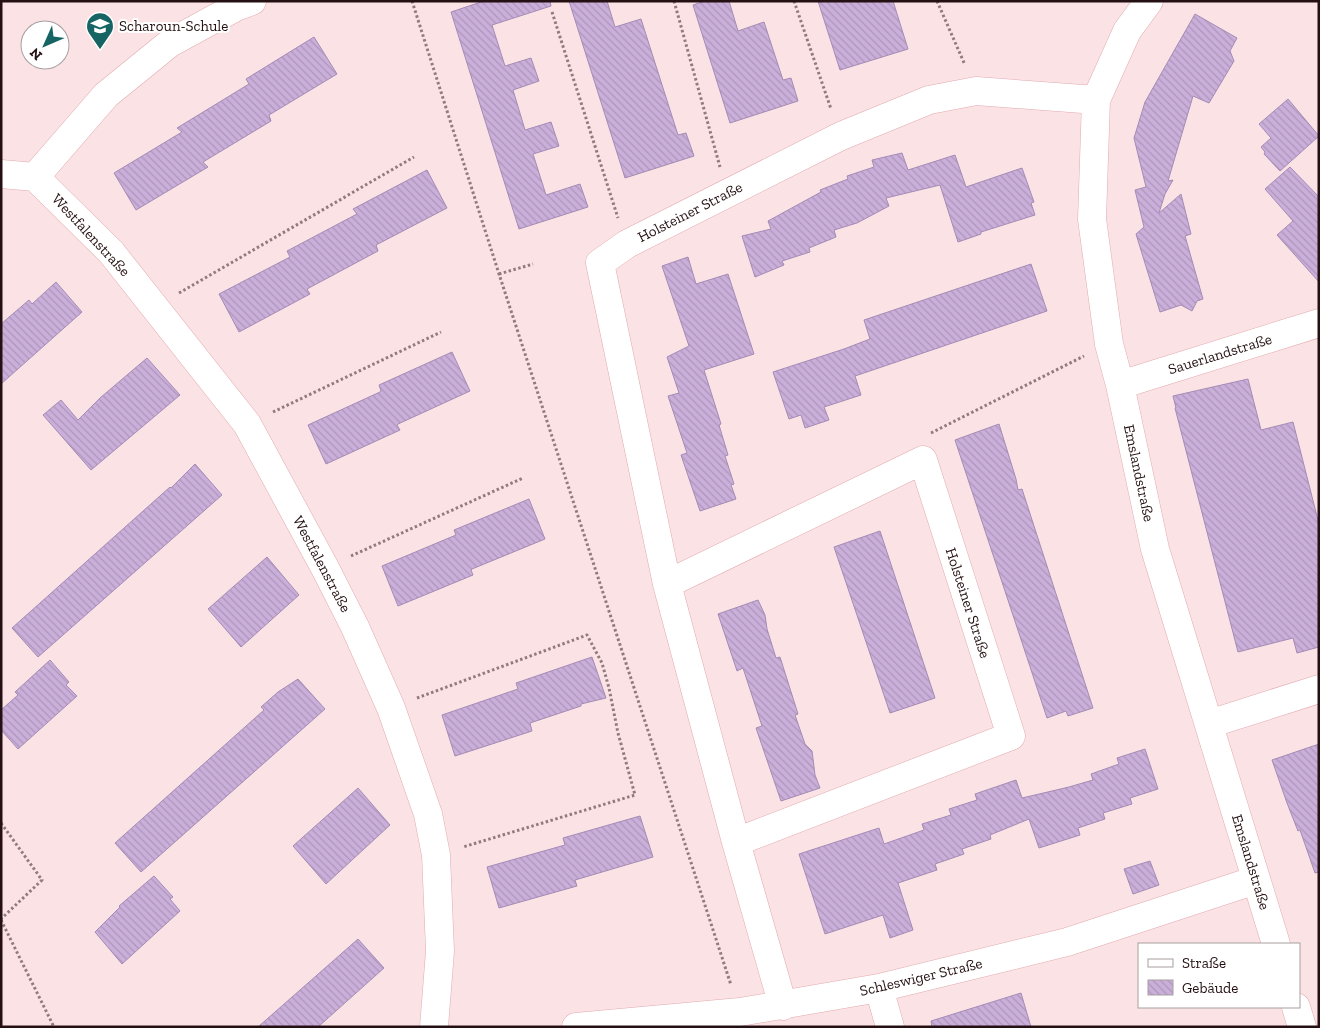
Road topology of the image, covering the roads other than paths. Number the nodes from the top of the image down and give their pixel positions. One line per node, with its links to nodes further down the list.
1 (252, 1): 5 (street)
2 (1148, 1): 3 (street, Emslandstraße)
3 (1096, 100): 7 (street, Emslandstraße); 8 (street, Holsteiner Straße)
4 (1, 174): 5 (street)
5 (35, 177): 17 (street, Westfalenstraße)
6 (1319, 323): 7 (street, Sauerlandstraße)
7 (1120, 385): 10 (street, Emslandstraße)
8 (667, 584): 11 (street, Holsteiner Straße); 11 (street, Holsteiner Straße)
9 (1319, 689): 10 (street)
10 (1209, 724): 12 (street, Emslandstraße)
11 (736, 842): 15 (street, Holsteiner Straße)
12 (1256, 880): 13 (street, Emslandstraße); 14 (street, Schleswiger Straße)
13 (1276, 943)
14 (879, 988): 15 (street, Schleswiger Straße); 19 (street)
15 (783, 1006): 18 (street, Schleswiger Straße)
16 (1296, 1008): 20 (street)
17 (434, 1027)
18 (576, 1027)
19 (890, 1027)
20 (1302, 1027)

